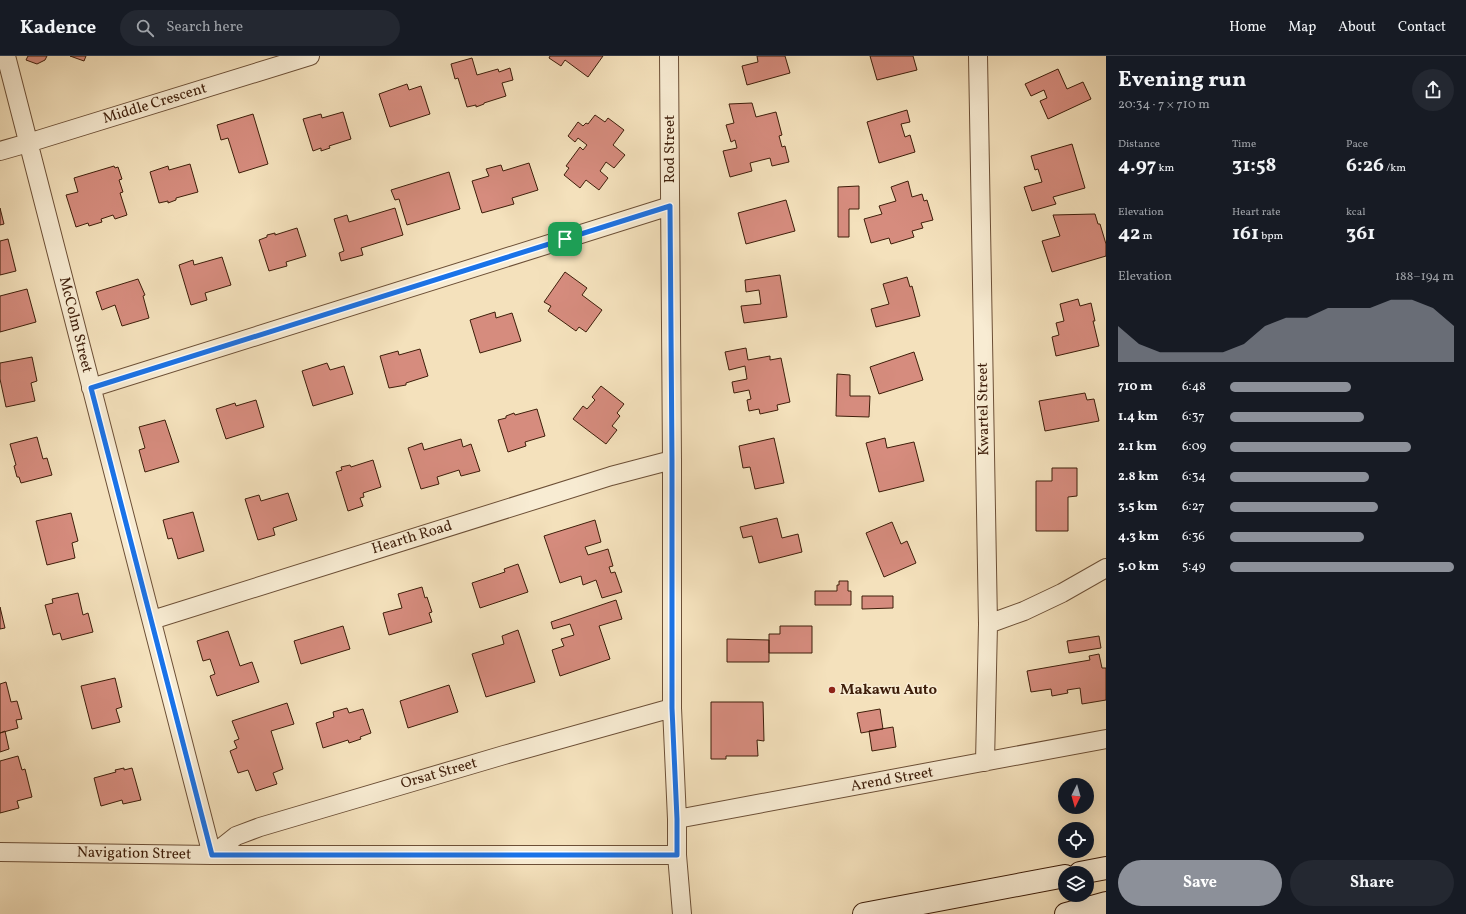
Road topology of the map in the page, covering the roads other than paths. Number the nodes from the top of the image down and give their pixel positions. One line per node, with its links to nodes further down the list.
1 (6, 56): 5 (street, McColm Street)
2 (310, 56): 5 (street, Middle Crescent)
3 (669, 56): 7 (street, Rod Street)
4 (978, 56): 12 (street, Kwartel Street)
5 (28, 143): 6 (street, Middle Crescent); 8 (street, McColm Street)
6 (0, 151)
7 (670, 206): 8 (street); 9 (street, Rod Street)
8 (91, 388): 11 (street, McColm Street)
9 (672, 460): 11 (street, Hearth Road); 13 (street, Rod Street)
10 (1106, 568): 12 (street)
11 (152, 620): 18 (street, McColm Street)
12 (988, 624): 15 (street, Kwartel Street)
13 (672, 708): 16 (street, Rod Street); 18 (street, Orsat Street)
14 (1106, 739): 15 (street, Arend Street)
15 (985, 762): 16 (street, Arend Street)
16 (677, 819): 19 (street, Rod Street)
17 (0, 852): 18 (street, Navigation Street)
18 (212, 855): 19 (street, Navigation Street)
19 (677, 855): 24 (street, Rod Street)
20 (1106, 868): 21 (main road)
21 (1094, 870)
22 (1058, 877): 25 (main road)
23 (1106, 903): 26 (main road)
24 (682, 914)
25 (864, 914)
26 (1066, 914)

